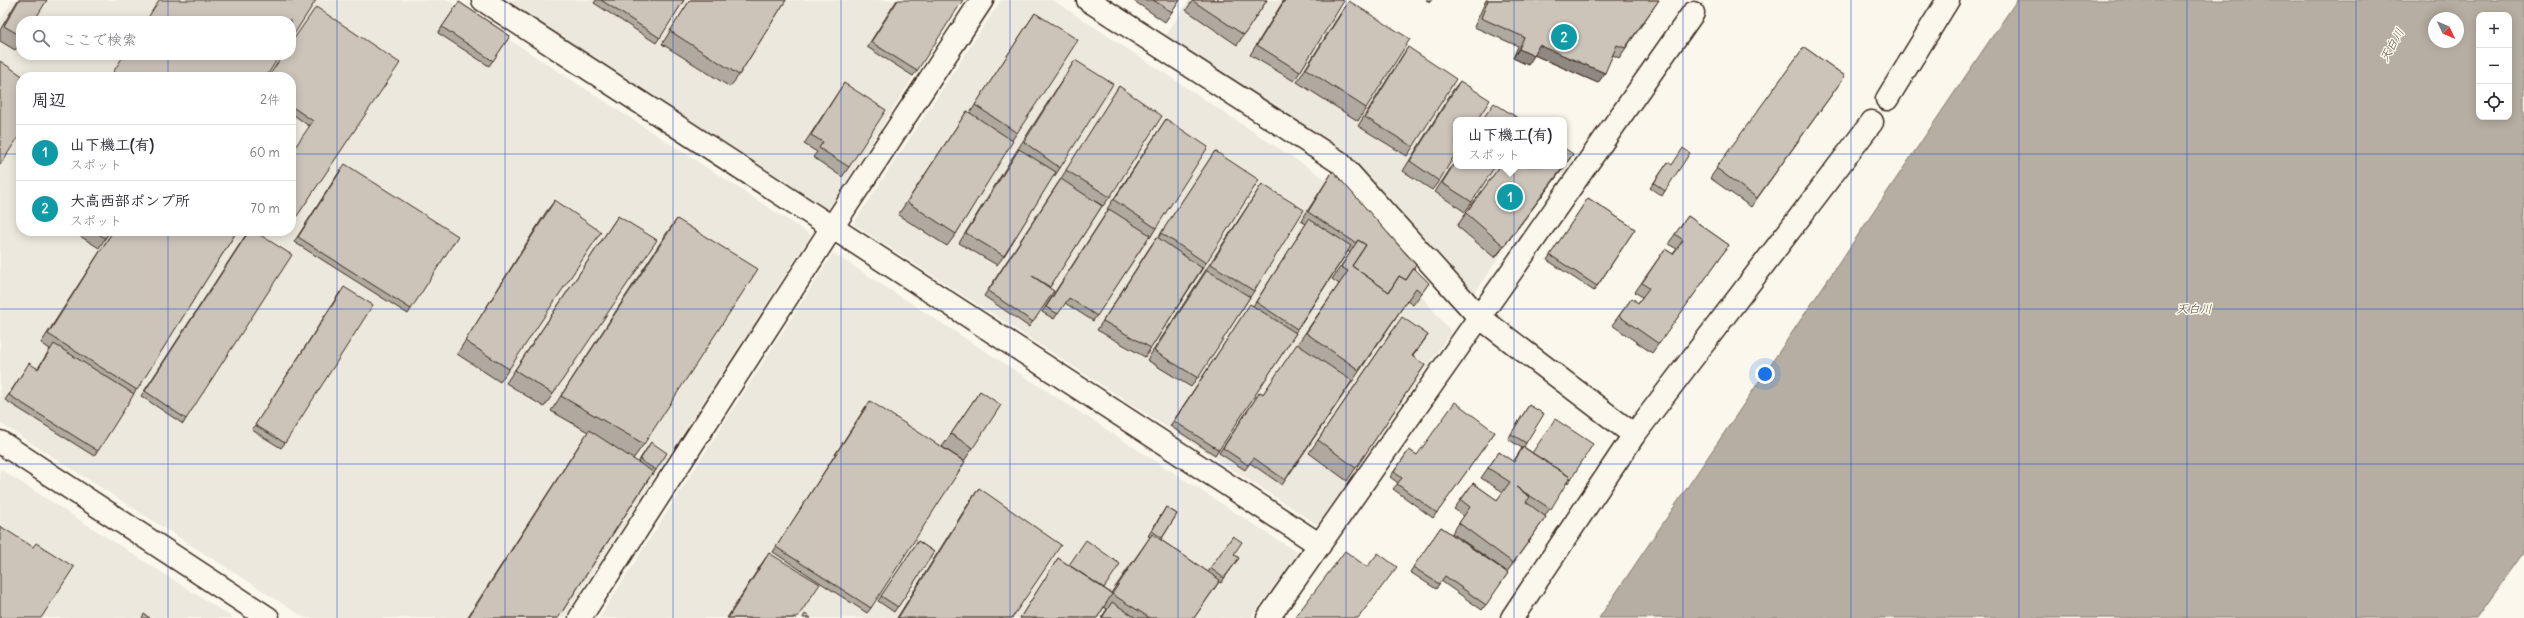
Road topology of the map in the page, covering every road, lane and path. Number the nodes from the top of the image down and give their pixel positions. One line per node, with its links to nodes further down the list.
1 (483, 0): 8 (street)
2 (982, 0): 8 (street)
3 (1088, 0): 9 (street)
4 (1948, 0): 6 (street)
5 (1693, 13): 9 (street)
6 (1886, 99)
7 (1872, 122): 10 (street)
8 (833, 226): 12 (street); 14 (street)
9 (1478, 316): 10 (street); 12 (street)
10 (1634, 435): 16 (street)
11 (0, 442): 13 (street)
12 (1320, 545): 15 (street)
13 (268, 618)
14 (580, 618)
15 (1268, 618)
16 (1512, 618)

